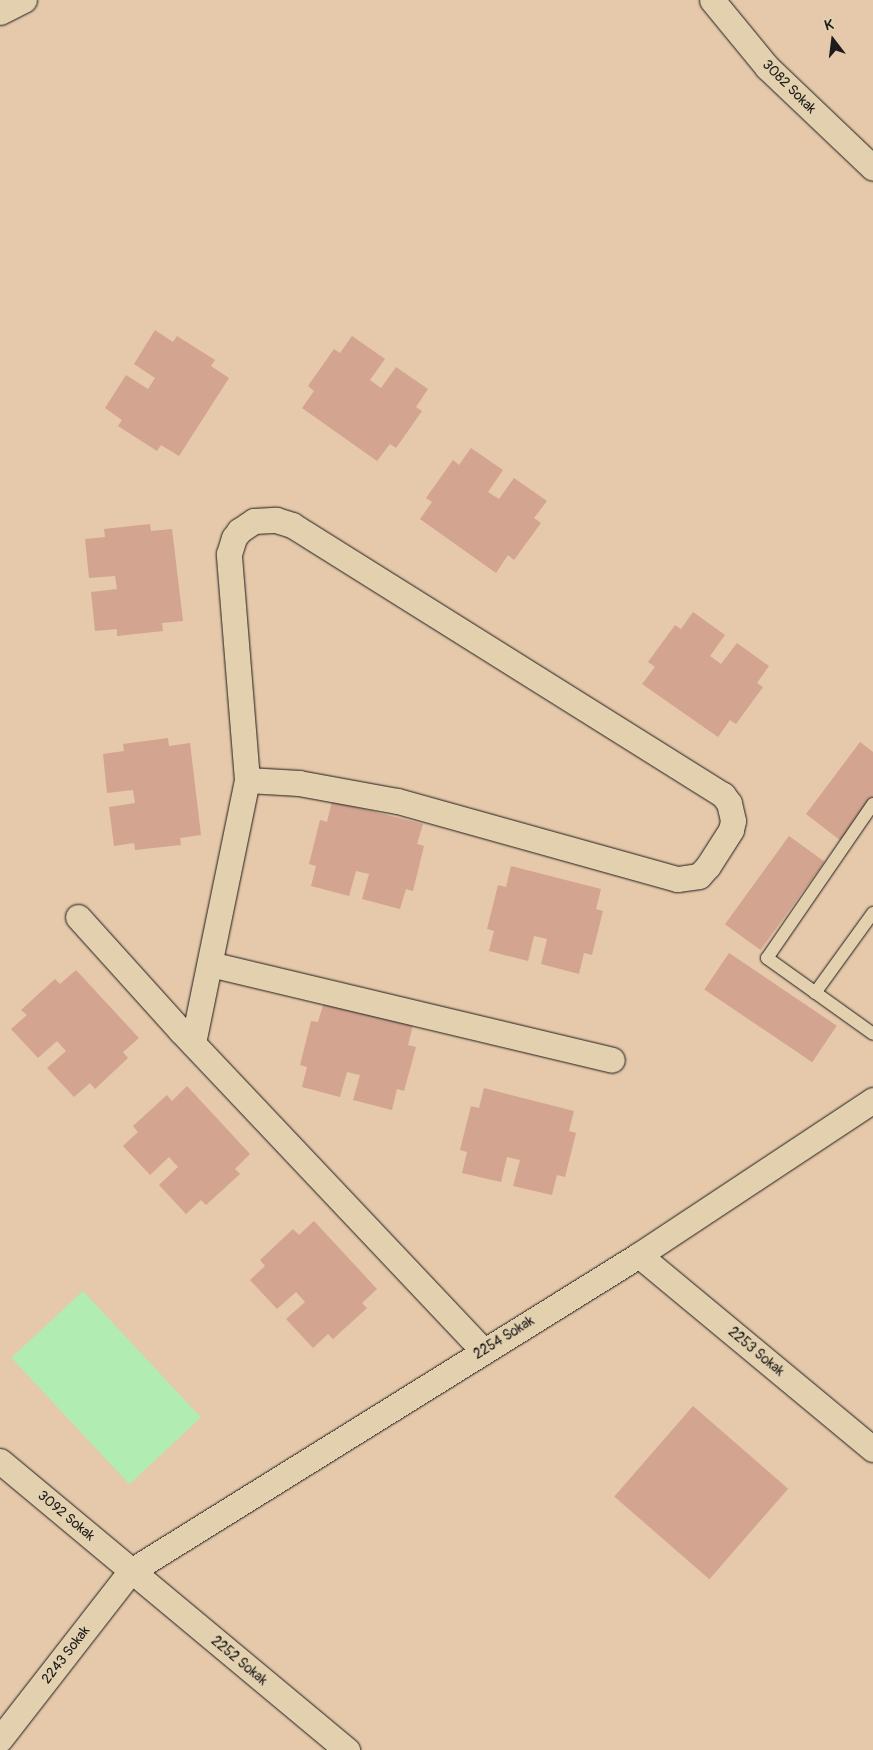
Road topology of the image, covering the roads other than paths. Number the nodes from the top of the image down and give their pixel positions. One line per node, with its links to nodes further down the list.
1 (24, 0): 3 (street)
2 (712, 0): 4 (street, 3082 Sokak)
3 (0, 12)
4 (873, 168)
5 (247, 780): 5 (street); 9 (street)
6 (873, 804): 10 (lane)
7 (873, 913): 10 (lane)
8 (78, 918): 12 (street)
9 (210, 964): 12 (street); 13 (street)
10 (816, 993): 11 (lane)
11 (873, 1034)
12 (192, 1043): 16 (street)
13 (612, 1060)
14 (873, 1100): 15 (street, 2254 Sokak)
15 (639, 1255): 16 (street, 2254 Sokak); 17 (street, 2253 Sokak)
16 (484, 1350): 19 (street, 2254 Sokak)
17 (873, 1449)
18 (0, 1461): 19 (street, 3092 Sokak)
19 (131, 1571): 20 (street, 2243 Sokak); 21 (street, 2252 Sokak)
20 (0, 1739)
21 (347, 1750)

